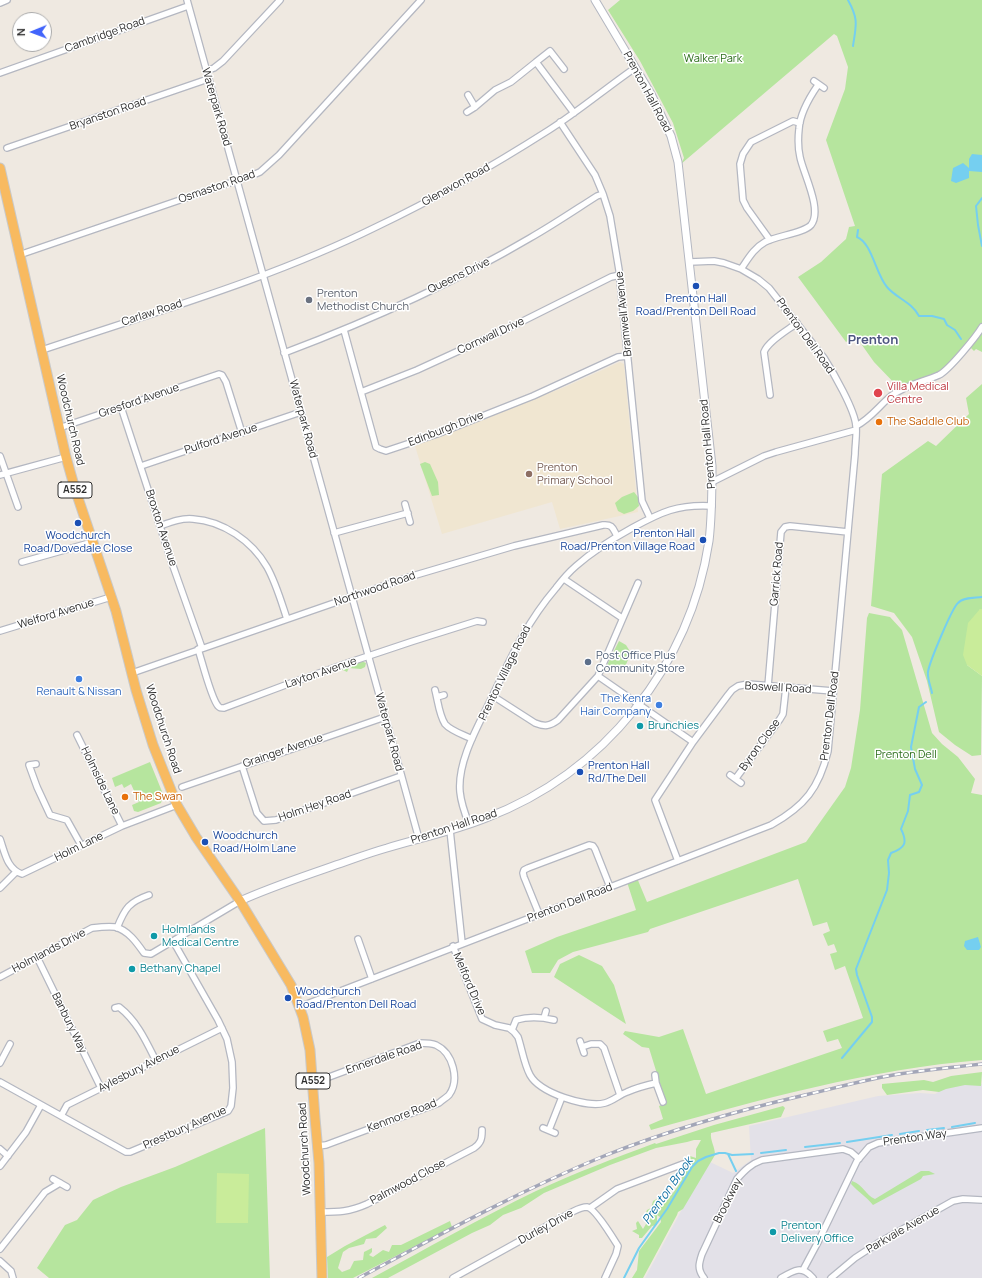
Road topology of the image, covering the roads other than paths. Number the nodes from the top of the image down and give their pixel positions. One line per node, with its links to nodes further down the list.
1 (7, 0): 5 (street)
2 (280, 0): 10 (street)
3 (421, 0): 22 (street, Osmaston Road)
4 (595, 0): 8 (street, Prenton Hall Road)
5 (0, 3)
6 (188, 3): 10 (street, Waterpark Road); 11 (street, Cambridge Road)
7 (536, 62): 9 (street); 15 (street); 17 (street)
8 (635, 68): 17 (street, Glenavon Road); 26 (street, Prenton Hall Road)
9 (564, 69)
10 (206, 71): 12 (street, Waterpark Road)
11 (0, 73)
12 (208, 79): 20 (street, Bryanston Road); 22 (street, Waterpark Road)
13 (824, 88): 19 (street)
14 (468, 95): 15 (street)
15 (476, 107): 16 (street)
16 (468, 112)
17 (574, 113): 18 (street, Glenavon Road)
18 (560, 122): 23 (street, Bramwell Avenue); 28 (street, Glenavon Road)
19 (800, 122): 24 (street); 24 (street)
20 (7, 148)
21 (0, 168): 25 (highway, Woodchurch Road / A552)
22 (237, 182): 25 (street, Osmaston Road); 28 (street, Waterpark Road)
23 (603, 194): 29 (street, Bramwell Avenue); 32 (street, Queens Drive)
24 (770, 240): 27 (street)
25 (19, 255): 33 (highway, Woodchurch Road / A552)
26 (690, 262): 27 (street, Prenton Dell Road); 48 (street, Prenton Hall Road)
27 (741, 269): 30 (street, Prenton Dell Road)
28 (263, 276): 33 (street, Carlaw Road); 34 (street, Waterpark Road)
29 (620, 276): 35 (street, Bramwell Avenue); 36 (street, Cornwall Drive)
30 (797, 323): 37 (street); 41 (street, Prenton Dell Road)
31 (982, 327): 41 (street)
32 (344, 330): 34 (street, Queens Drive); 36 (street, Edinburgh Drive)
33 (42, 350): 40 (highway, Woodchurch Road / A552)
34 (284, 353): 39 (street, Waterpark Road)
35 (628, 356): 36 (street, Edinburgh Drive); 53 (street, Bramwell Avenue)
36 (361, 392)
37 (770, 395)
38 (121, 407): 40 (street, Gresford Avenue); 42 (street, Gresford Avenue); 45 (street, Broxton Avenue)
39 (300, 412): 42 (street, Pulford Avenue); 57 (street, Waterpark Road)
40 (59, 428): 44 (highway, Woodchurch Road / A552)
41 (856, 428): 48 (street); 56 (street, Prenton Dell Road)
42 (242, 433): 45 (street, Pulford Avenue)
43 (0, 456): 46 (street)
44 (66, 457): 46 (street); 59 (highway, Woodchurch Road / A552)
45 (141, 466): 55 (street, Broxton Avenue)
46 (7, 472): 47 (street); 51 (street)
47 (0, 475)
48 (712, 482): 50 (street, Prenton Hall Road)
49 (405, 504): 52 (street)
50 (712, 506): 53 (street, Prenton Village Road); 78 (street, Prenton Hall Road)
51 (18, 507)
52 (408, 513): 54 (street); 57 (street)
53 (650, 518): 58 (street, Prenton Village Road)
54 (410, 522)
55 (160, 526): 66 (street); 69 (street, Broxton Avenue)
56 (848, 532): 73 (street, Garrick Road); 75 (street, Prenton Dell Road)
57 (334, 533): 63 (street, Waterpark Road)
58 (617, 536): 61 (street, Prenton Village Road); 63 (street, Northwood Road)
59 (93, 542): 60 (street); 64 (highway, Woodchurch Road / A552)
60 (22, 562)
61 (564, 579): 65 (street); 77 (street, Prenton Village Road)
62 (638, 583): 65 (street)
63 (352, 596): 66 (street, Northwood Road); 70 (street, Waterpark Road)
64 (111, 597): 68 (street, Welford Avenue); 71 (highway, Woodchurch Road / A552)
65 (622, 618): 72 (street)
66 (287, 619): 69 (street, Northwood Road)
67 (483, 622): 70 (street, Layton Avenue)
68 (0, 631)
69 (200, 648): 70 (street, Layton Avenue); 71 (street, Northwood Road)
70 (368, 656): 79 (street, Waterpark Road)
71 (132, 673): 90 (highway, Woodchurch Road / A552)
72 (598, 676): 77 (street); 78 (street)
73 (768, 686): 74 (street, Boswell Road); 82 (street, Boswell Road)
74 (786, 687): 75 (street, Boswell Road); 87 (street, Byron Close)
75 (833, 691): 97 (street, Prenton Dell Road)
76 (444, 695): 81 (street)
77 (493, 696): 81 (street, Prenton Village Road)
78 (638, 705): 82 (street); 91 (street, Prenton Hall Road)
79 (385, 716): 84 (street, Grainger Avenue); 86 (street, Waterpark Road)
80 (77, 735): 92 (street, Holmside Lane)
81 (472, 740): 91 (street, Prenton Village Road)
82 (693, 742): 97 (street, Boswell Road)
83 (36, 764): 96 (street)
84 (242, 766): 86 (street, Holm Hey Road); 89 (street, Grainger Avenue)
85 (730, 774): 87 (street, Byron Close)
86 (401, 776): 95 (street, Waterpark Road)
87 (736, 778): 88 (street, Byron Close)
88 (741, 783)
89 (182, 787)
90 (177, 805): 92 (street, Holm Lane); 102 (highway, Woodchurch Road / A552)
91 (469, 824): 93 (street, Prenton Hall Road)
92 (122, 826): 96 (street, Holm Lane)
93 (450, 830): 95 (street, Prenton Hall Road); 107 (street)
94 (0, 839): 98 (street)
95 (419, 839): 102 (street, Prenton Hall Road)
96 (81, 845): 98 (street, Holm Lane)
97 (678, 860): 99 (street, Prenton Dell Road)
98 (16, 872): 100 (street)
99 (610, 887): 103 (street, Prenton Dell Road); 103 (street)
100 (0, 888)
101 (150, 894): 104 (street)
102 (240, 901): 106 (street); 113 (highway, Woodchurch Road / A552)
103 (539, 914): 107 (street, Prenton Dell Road)
104 (117, 928): 106 (street); 109 (street, Holmlands Drive)
105 (358, 939): 111 (street)
106 (173, 941): 117 (street, Prestbury Avenue)
107 (462, 943): 108 (street, Prenton Dell Road)
108 (453, 946): 111 (street, Prenton Dell Road); 118 (street, Melford Drive)
109 (37, 957): 110 (street, Holmlands Drive); 128 (street, Banbury Way)
110 (0, 976)
111 (372, 979): 113 (street, Prenton Dell Road)
112 (117, 1007): 122 (street)
113 (299, 1007): 127 (highway, Woodchurch Road / A552)
114 (546, 1011): 115 (street)
115 (544, 1018): 116 (street); 118 (street)
116 (554, 1020)
117 (222, 1028): 122 (street, Aylesbury Avenue); 133 (street, Prestbury Avenue)
118 (512, 1030): 130 (street)
119 (10, 1044): 123 (street)
120 (584, 1053): 129 (street)
121 (450, 1059): 127 (street, Ennerdale Road); 137 (street, Kenmore Road)
122 (156, 1061): 128 (street, Aylesbury Avenue)
123 (0, 1063)
124 (655, 1074): 126 (street)
125 (0, 1082): 132 (street, Prestbury Avenue)
126 (656, 1082): 129 (street); 131 (street)
127 (313, 1083): 137 (highway, Woodchurch Road / A552)
128 (101, 1088): 133 (street, Aylesbury Avenue)
129 (620, 1095): 130 (street)
130 (562, 1097): 136 (street)
131 (664, 1102)
132 (41, 1105): 133 (street, Prestbury Avenue); 139 (street)
133 (61, 1116)
134 (982, 1128): 140 (street, Prenton Way)
135 (482, 1130): 148 (street, Palmwood Close)
136 (555, 1133)
137 (317, 1146): 148 (highway, Woodchurch Road / A552)
138 (0, 1149): 139 (street)
139 (8, 1156): 142 (street)
140 (859, 1159): 151 (street, Prenton Way); 156 (street, Brookway)
141 (682, 1163): 147 (street)
142 (0, 1166)
143 (53, 1179): 144 (street)
144 (60, 1183): 145 (street); 149 (street)
145 (66, 1188)
146 (982, 1200): 159 (street, Parkvale Avenue)
147 (590, 1208): 154 (street, Durley Drive); 155 (street)
148 (320, 1212): 153 (highway, Woodchurch Road / A552)
149 (0, 1249)
150 (0, 1261): 152 (street)
151 (803, 1270): 157 (street); 158 (street)
152 (13, 1278)
153 (322, 1278)
154 (453, 1278)
155 (606, 1278)
156 (704, 1278)
157 (781, 1278)
158 (813, 1278)
159 (831, 1278)

